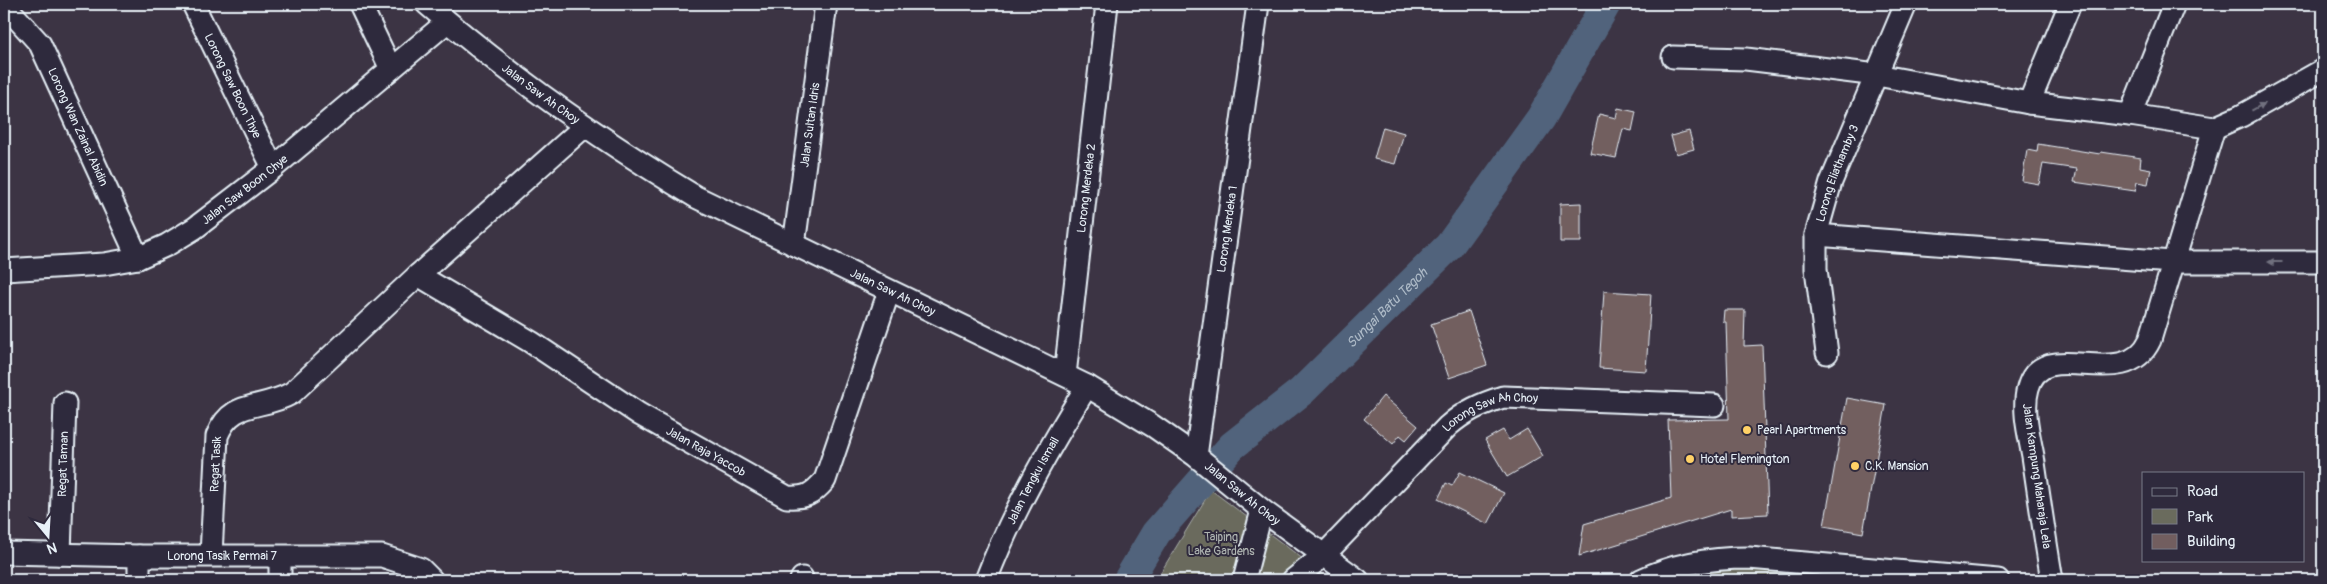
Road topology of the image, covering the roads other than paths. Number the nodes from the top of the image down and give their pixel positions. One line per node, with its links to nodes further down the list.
1 (4, 4): 23 (street, Lorong Wan Zainal Abidin)
2 (193, 4): 20 (street, Lorong Saw Boon Thye)
3 (360, 4): 13 (street)
4 (427, 4): 11 (street, Jalan Saw Ah Choy)
5 (826, 4): 22 (street, Jalan Sultan Idris)
6 (1107, 4): 30 (street, Lorong Merdeka 2)
7 (1258, 4): 34 (street, Lorong Merdeka 1)
8 (1906, 4): 15 (street, Lorong Eliathamby 3)
9 (2070, 4): 16 (street)
10 (2174, 4): 17 (street)
11 (447, 22): 13 (street, Jalan Saw Boon Chye); 18 (street, Jalan Saw Ah Choy)
12 (1672, 57): 15 (street)
13 (391, 68): 20 (street, Jalan Saw Boon Chye)
14 (2323, 70): 19 (street, one-way to 14)
15 (1877, 75): 16 (street); 21 (street, Lorong Eliathamby 3)
16 (2029, 103): 17 (street)
17 (2130, 114): 19 (street)
18 (585, 126): 22 (street, Jalan Saw Ah Choy); 27 (street)
19 (2214, 128): 24 (street)
20 (274, 168): 23 (street, Jalan Saw Boon Chye)
21 (1816, 235): 24 (street); 29 (street, Lorong Eliathamby 3)
22 (794, 245): 28 (street, Jalan Saw Ah Choy)
23 (138, 258): 26 (street, Jalan Saw Boon Chye)
24 (2172, 262): 25 (street, one-way to 24); 51 (street, Jalan Kampung Maharaja Lela)
25 (2323, 262)
26 (4, 270)
27 (418, 275): 28 (street, Jalan Raja Yaccob); 38 (street, Regat Tasik)
28 (889, 291): 30 (street, Jalan Saw Ah Choy)
29 (1827, 353)
30 (1065, 375): 31 (street, Jalan Saw Ah Choy)
31 (1087, 386): 34 (street, Jalan Saw Ah Choy); 45 (street, Jalan Tengku Ismail)
32 (65, 403): 37 (street, Regat Taman)
33 (1714, 405): 40 (street, Lorong Saw Ah Choy)
34 (1200, 459): 35 (street, Jalan Saw Ah Choy)
35 (1262, 510): 40 (street, Jalan Saw Ah Choy); 46 (street)
36 (4, 553): 37 (street, Lorong Tasik Permai 7)
37 (60, 554): 39 (street, Lorong Tasik Permai 7)
38 (211, 555): 39 (street, Lorong Tasik Permai 7); 41 (street, Lorong Tasik Permai 7)
39 (139, 556): 42 (street)
40 (1323, 556): 47 (street, Lorong Saw Ah Choy); 48 (street, Jalan Saw Ah Choy)
41 (280, 557): 43 (street); 44 (street, Lorong Tasik Permai 7)
42 (139, 580)
43 (280, 580)
44 (432, 580)
45 (986, 580)
46 (1244, 580)
47 (1293, 580)
48 (1358, 580)
49 (1641, 580): 50 (street)
50 (1998, 580)
51 (2052, 580)

